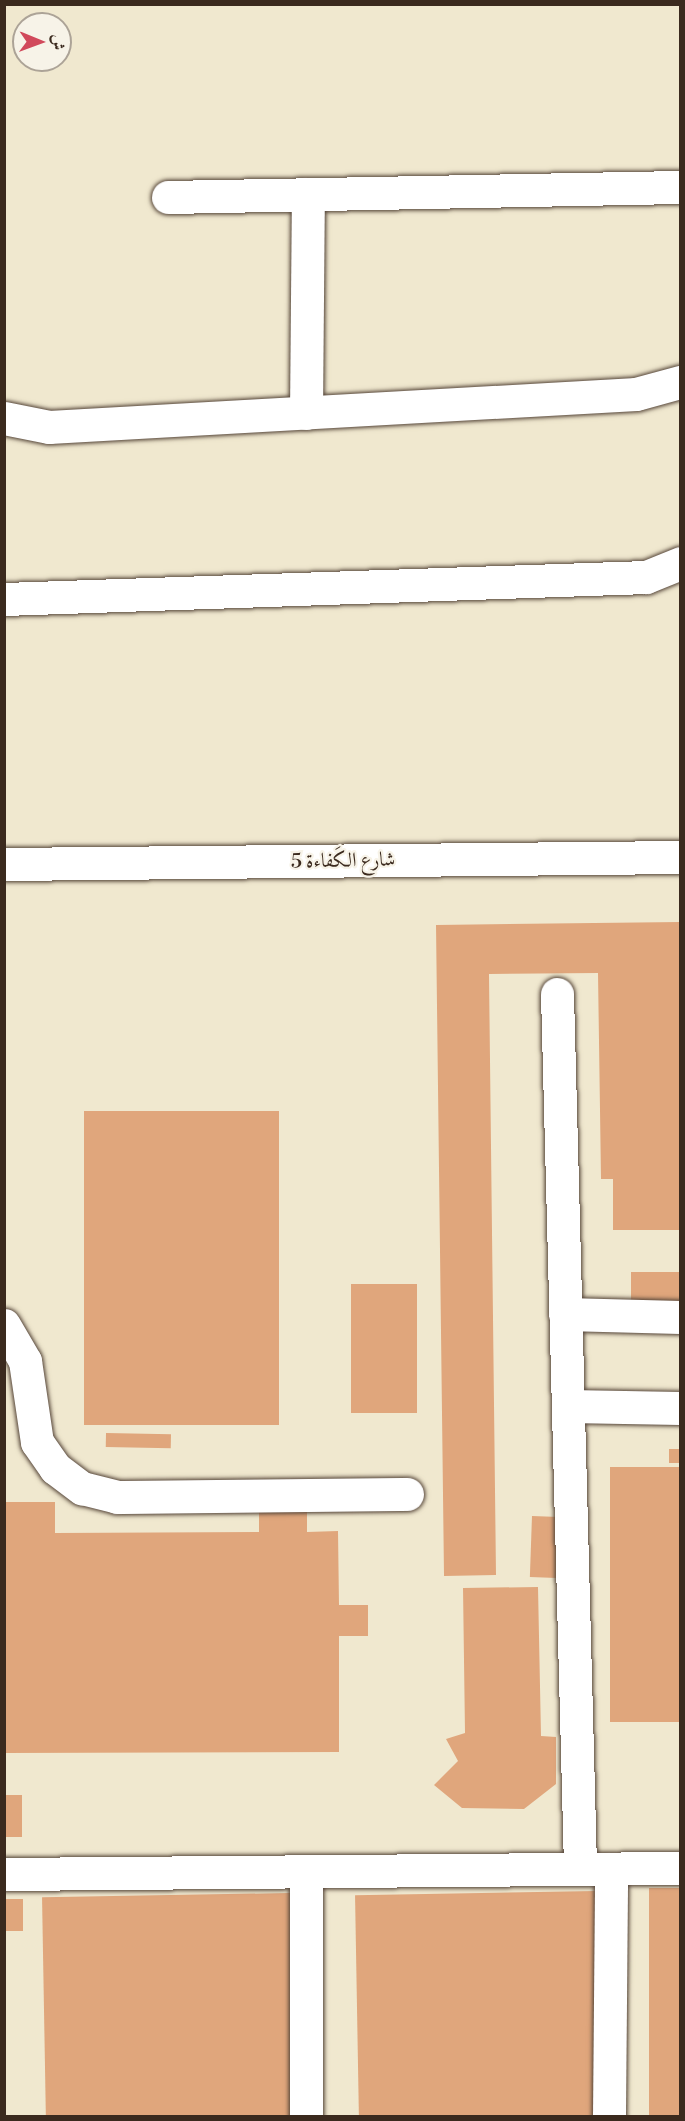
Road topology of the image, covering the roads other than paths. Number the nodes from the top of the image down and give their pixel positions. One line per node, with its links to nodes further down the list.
1 (681, 187): 2 (lane)
2 (308, 194): 3 (lane); 5 (lane)
3 (168, 197)
4 (681, 382): 5 (lane)
5 (306, 413): 6 (lane)
6 (4, 418)
7 (681, 563): 8 (lane)
8 (4, 599)
9 (681, 857): 10 (lane, شارع الكَفاءة 5)
10 (4, 864)
11 (557, 994): 12 (lane)
12 (565, 1314): 13 (lane); 15 (lane)
13 (681, 1317)
14 (4, 1325): 17 (lane)
15 (568, 1406): 16 (lane); 19 (lane)
16 (681, 1408)
17 (407, 1494)
18 (681, 1868): 19 (lane)
19 (595, 1869): 20 (lane); 23 (lane)
20 (306, 1871): 21 (lane); 22 (lane)
21 (4, 1874)
22 (306, 2116)
23 (609, 2116)

